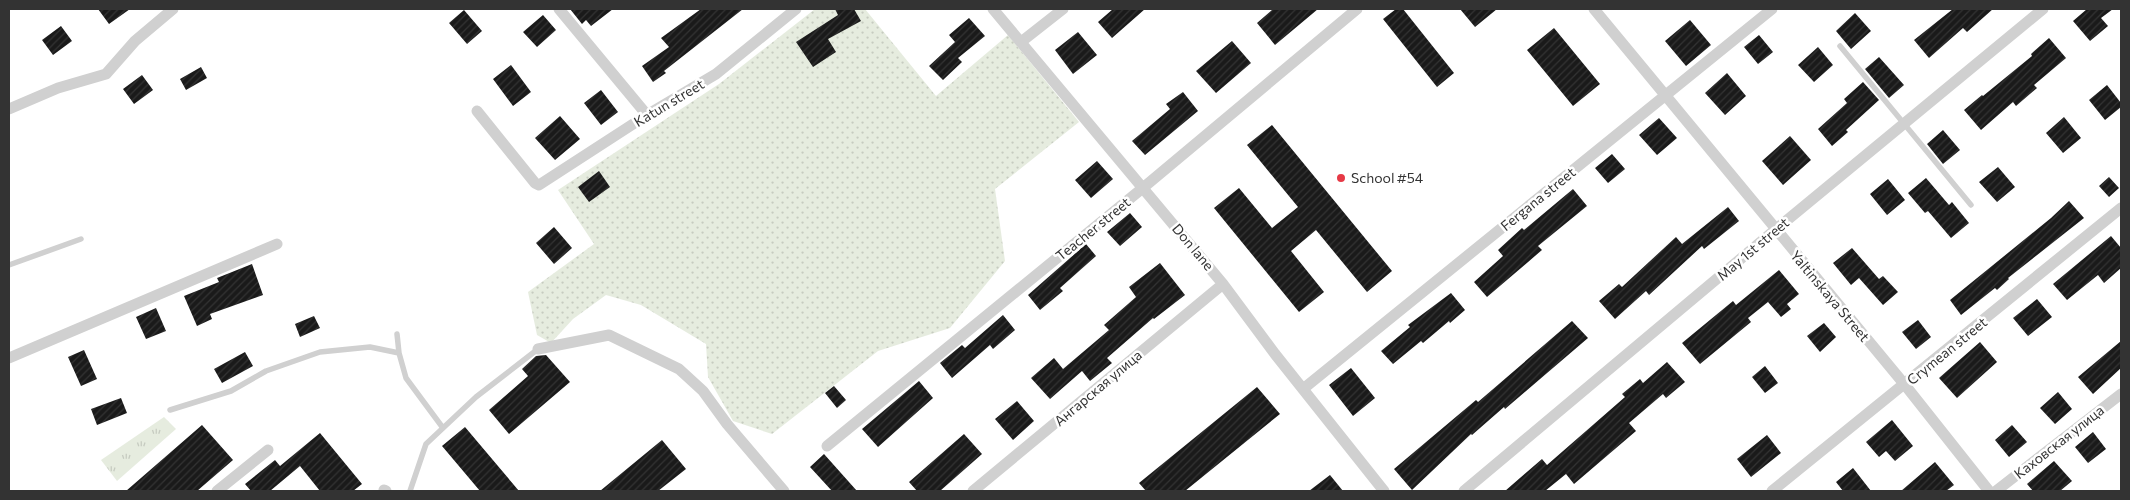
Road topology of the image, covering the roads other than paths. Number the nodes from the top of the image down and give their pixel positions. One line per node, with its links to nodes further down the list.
1 (173, 9): 13 (street)
2 (559, 9): 15 (street)
3 (993, 9): 10 (street, Don lane)
4 (1063, 9): 10 (street)
5 (1357, 9): 17 (street, Teacher street)
6 (1594, 9): 12 (street, Yaltinskaya Street)
7 (1772, 9): 12 (street, Fergana street)
8 (2044, 9): 16 (street, May 1st street)
9 (793, 10): 15 (street, Katun street)
10 (1021, 42): 17 (street, Don lane)
11 (1840, 46): 16 (lane)
12 (1667, 96): 20 (street, Yaltinskaya Street); 30 (street, Fergana street)
13 (9, 109)
14 (477, 111): 15 (street, Katun street)
15 (648, 115)
16 (1904, 124): 18 (lane); 20 (street, May 1st street)
17 (1144, 187): 24 (street, Don lane); 34 (street, Teacher street)
18 (1971, 205)
19 (2121, 208): 29 (street, Crymean street)
20 (1775, 230): 29 (street, Yaltinskaya Street); 41 (street, May 1st street)
21 (81, 239): 23 (lane)
22 (277, 244): 28 (street)
23 (9, 265)
24 (1223, 284): 30 (street, Don lane); 39 (street, Ангарская улица)
25 (397, 334): 27 (lane)
26 (538, 348): 33 (lane); 38 (street)
27 (399, 353): 32 (lane); 33 (lane)
28 (9, 358)
29 (1905, 385): 42 (street, Crymean street); 43 (street, Yaltinskaya Street)
30 (1303, 389): 40 (street, Don lane)
31 (2121, 394): 44 (street, Каховская улица)
32 (170, 410)
33 (442, 428): 37 (lane)
34 (828, 446)
35 (268, 450): 36 (street)
36 (217, 491)
37 (410, 491)
38 (784, 491)
39 (973, 491)
40 (1384, 491)
41 (1464, 491)
42 (1772, 491)
43 (1989, 491)
44 (1996, 491)

